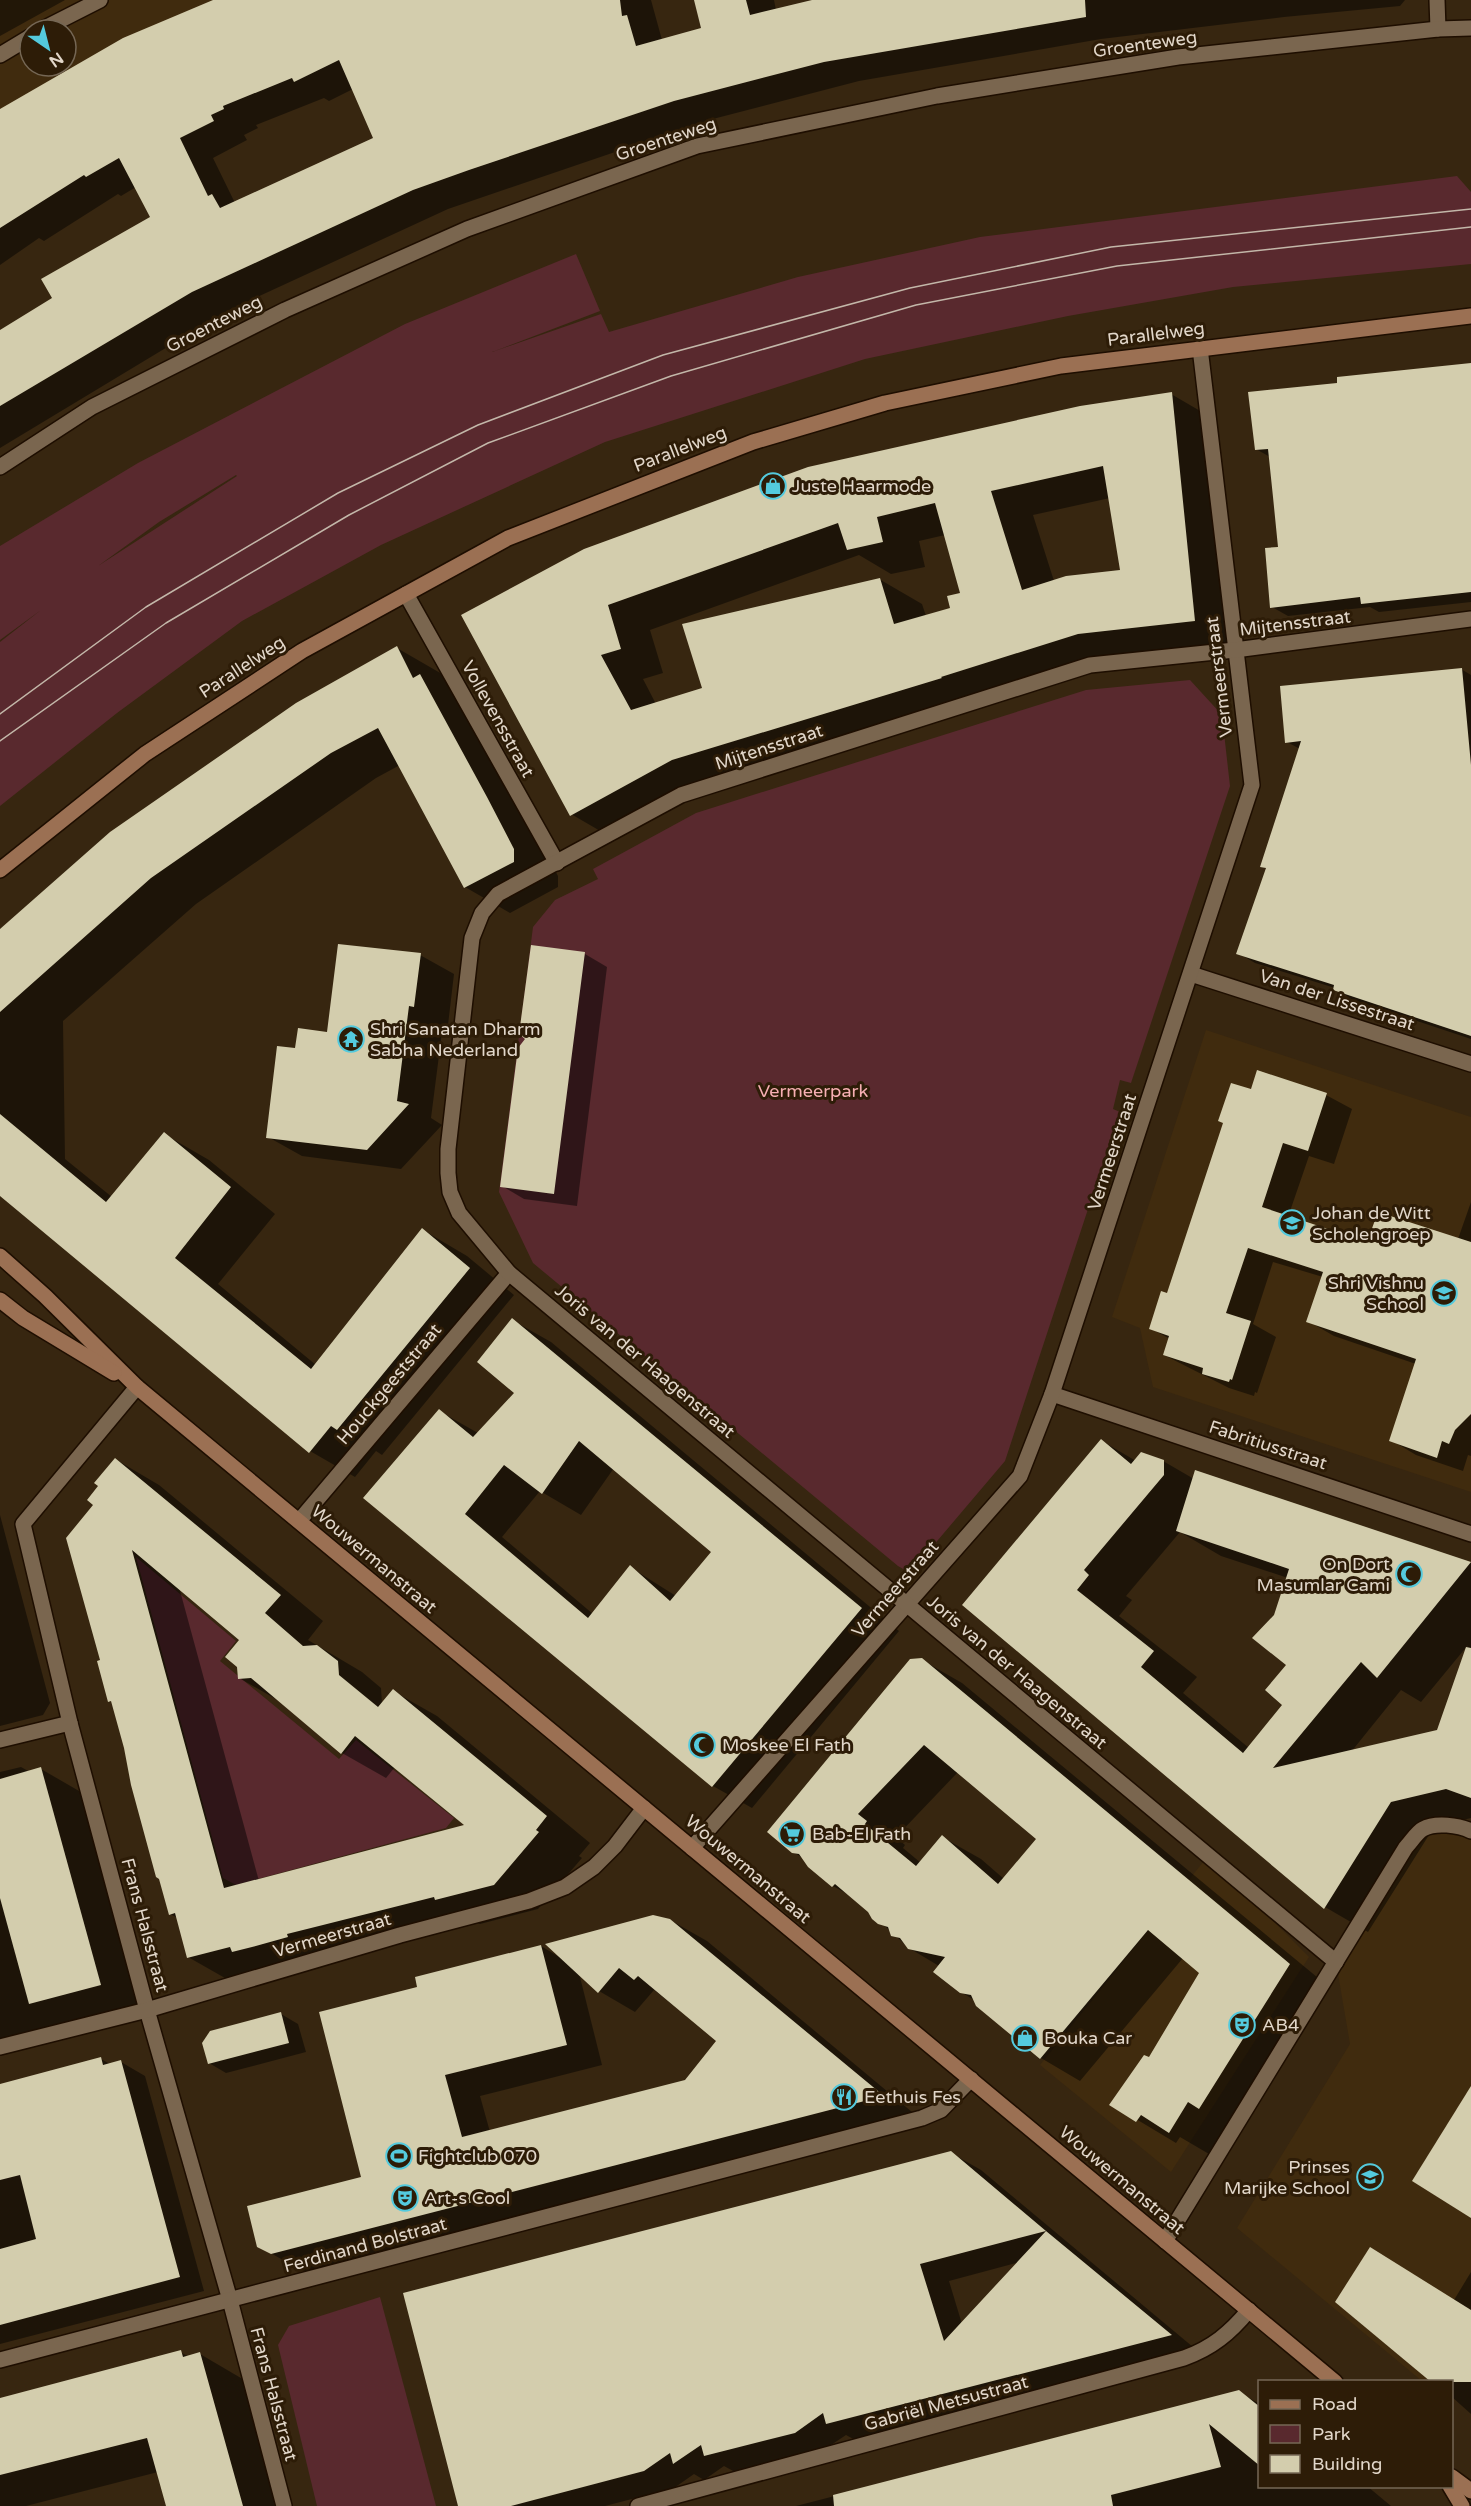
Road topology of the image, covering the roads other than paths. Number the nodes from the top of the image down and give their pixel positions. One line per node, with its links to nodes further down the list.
1 (100, 0): 3 (street)
2 (1437, 0): 5 (street)
3 (65, 18)
4 (1471, 28): 5 (street, Groenteweg)
5 (1438, 29): 10 (street, Groenteweg)
6 (18, 44): 7 (street)
7 (0, 55)
8 (1471, 316): 9 (street, Parallelweg)
9 (1200, 348): 11 (street, Parallelweg); 13 (street, Vermeerstraat)
10 (0, 467)
11 (406, 594): 14 (street, Vollevensstraat); 15 (street, Parallelweg)
12 (1471, 619): 13 (street, Mijtensstraat)
13 (1235, 650): 14 (street, Mijtensstraat); 16 (street, Vermeerstraat)
14 (557, 863): 19 (street, Mijtensstraat)
15 (0, 870)
16 (1191, 974): 17 (street, Van der Lissestraat); 22 (street, Vermeerstraat)
17 (1471, 1064)
18 (0, 1256): 21 (street, Wouwermanstraat)
19 (509, 1273): 23 (street, Houckgeeststraat); 25 (street, Joris van der Haagenstraat)
20 (0, 1300): 21 (street, Wouwermanstraat)
21 (137, 1387): 23 (street, Wouwermanstraat); 26 (street, Frans Halsstraat)
22 (1052, 1394): 24 (street, Fabritiusstraat); 25 (street, Vermeerstraat)
23 (299, 1521): 28 (street, Wouwermanstraat)
24 (1471, 1534)
25 (907, 1606): 30 (street, Vermeerstraat); 31 (street, Joris van der Haagenstraat)
26 (70, 1723): 27 (street); 32 (street, Frans Halsstraat)
27 (0, 1740)
28 (644, 1808): 30 (street, Wouwermanstraat); 32 (street, Vermeerstraat)
29 (1471, 1831): 31 (street)
30 (693, 1848): 34 (street, Wouwermanstraat)
31 (1336, 1962): 35 (street)
32 (147, 2010): 33 (street, Vermeerstraat); 36 (street, Frans Halsstraat)
33 (0, 2047)
34 (970, 2079): 35 (street, Wouwermanstraat); 36 (street, Ferdinand Bolstraat)
35 (1166, 2241): 37 (street, Wouwermanstraat)
36 (230, 2300): 38 (street, Ferdinand Bolstraat); 43 (street, Frans Halsstraat)
37 (1249, 2310): 39 (street, Wouwermanstraat); 44 (street, Gabriël Metsustraat)
38 (0, 2360)
39 (1333, 2380)
40 (1453, 2478): 42 (street)
41 (1451, 2488): 45 (street)
42 (1471, 2491)
43 (284, 2506)
44 (638, 2506)
45 (1462, 2506)

